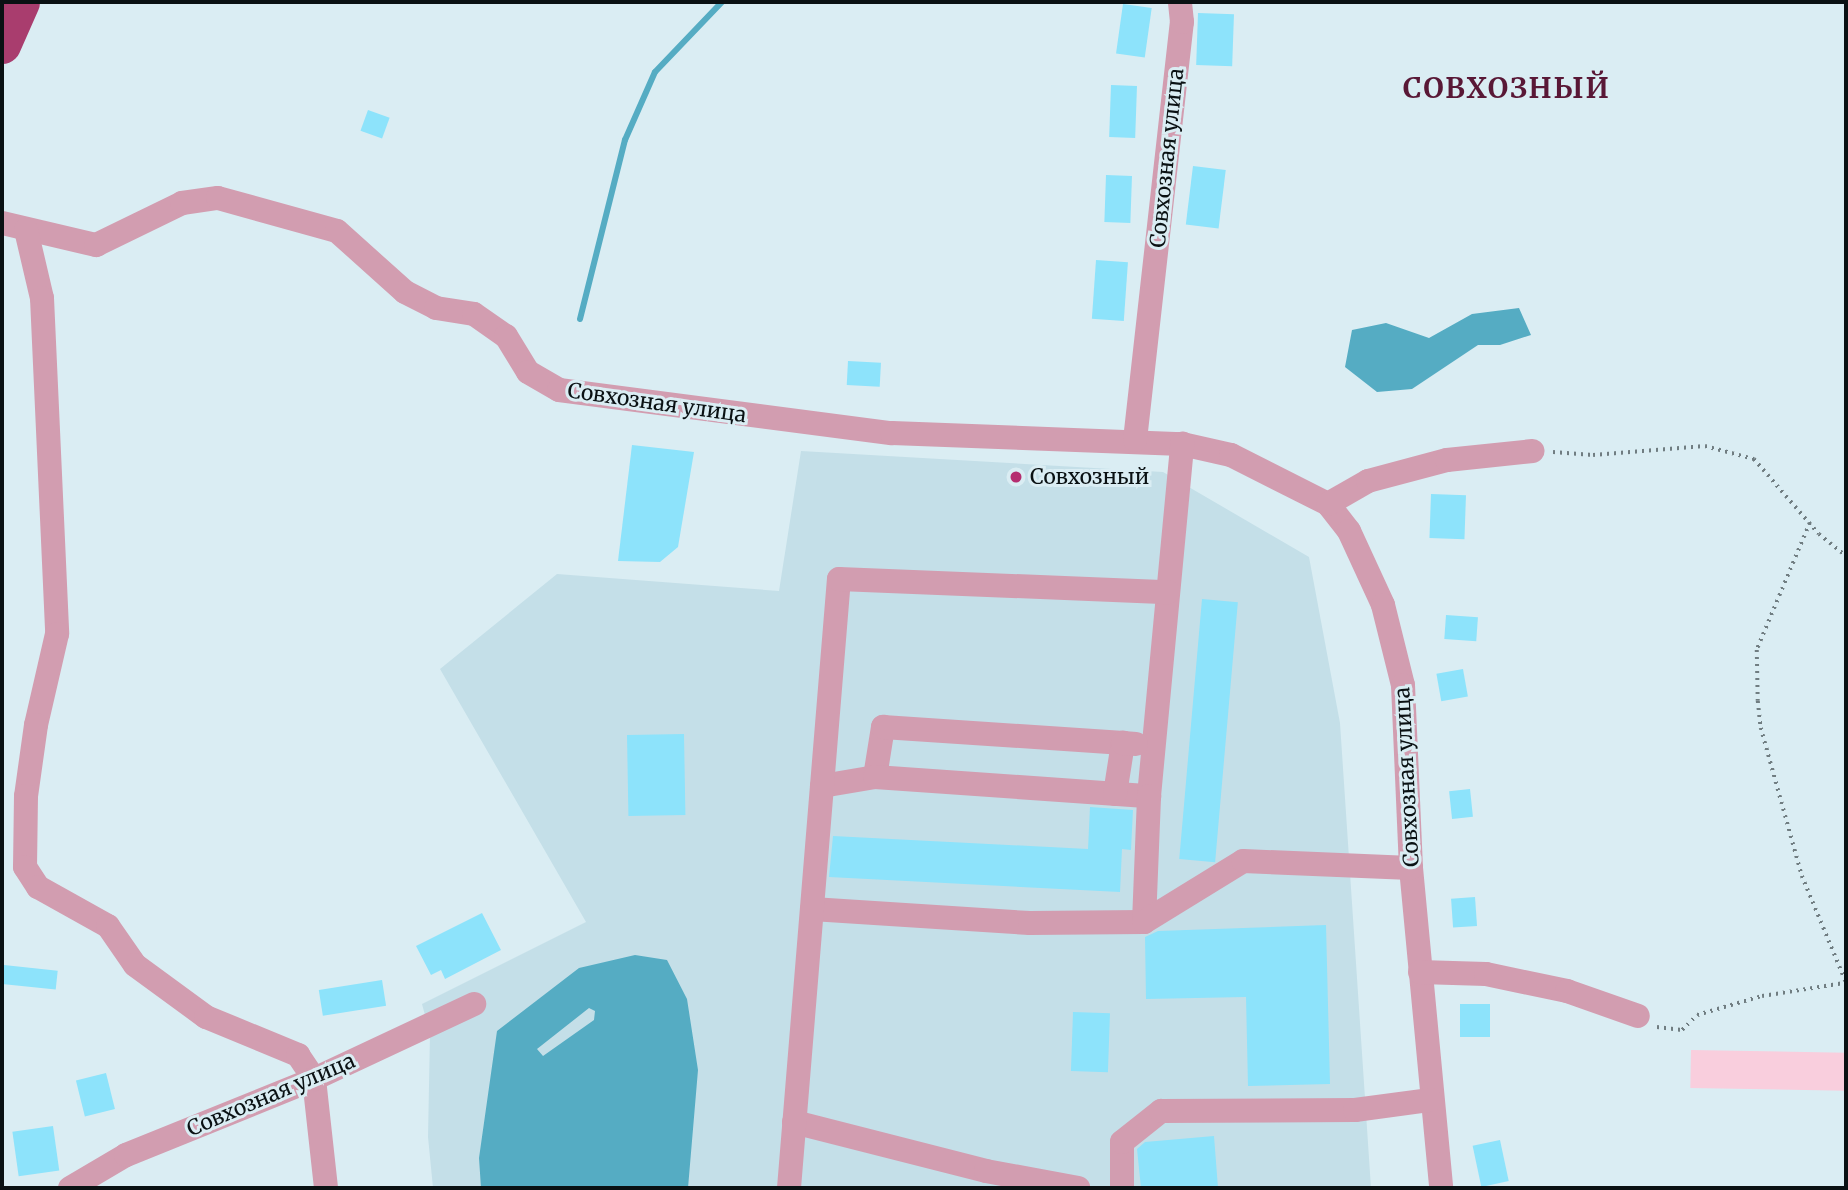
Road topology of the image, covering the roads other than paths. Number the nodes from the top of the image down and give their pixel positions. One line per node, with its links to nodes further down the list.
1 (21, 2): 3 (highway)
2 (1180, 2): 6 (street, Совхозная улица)
3 (2, 45)
4 (2, 223): 5 (street, Совхозная улица)
5 (26, 230): 6 (street, Совхозная улица); 23 (street)
6 (1135, 440): 7 (street, Совхозная улица)
7 (1182, 444): 9 (street, Совхозная улица); 10 (street)
8 (1534, 451): 9 (street)
9 (1328, 504): 17 (street, Совхозная улица)
10 (1168, 592): 12 (street); 14 (street)
11 (1123, 743): 12 (street); 13 (street); 15 (street)
12 (1153, 745): 16 (street)
13 (875, 777): 14 (street); 15 (street)
14 (822, 786): 18 (street)
15 (1115, 794): 16 (street)
16 (1149, 796): 19 (street)
17 (1411, 868): 19 (street); 20 (street, Совхозная улица)
18 (812, 909): 19 (street); 25 (street)
19 (1144, 922)
20 (1420, 972): 22 (street); 24 (street, Совхозная улица)
21 (474, 1004): 23 (street, Совхозная улица)
22 (1638, 1016)
23 (314, 1079): 27 (street, Совхозная улица); 28 (street)
24 (1430, 1100): 31 (street); 32 (street, Совхозная улица)
25 (794, 1122): 26 (street); 29 (street)
26 (986, 1179): 30 (street)
27 (70, 1188)
28 (326, 1188)
29 (789, 1188)
30 (1078, 1188)
31 (1122, 1188)
32 (1441, 1188)

